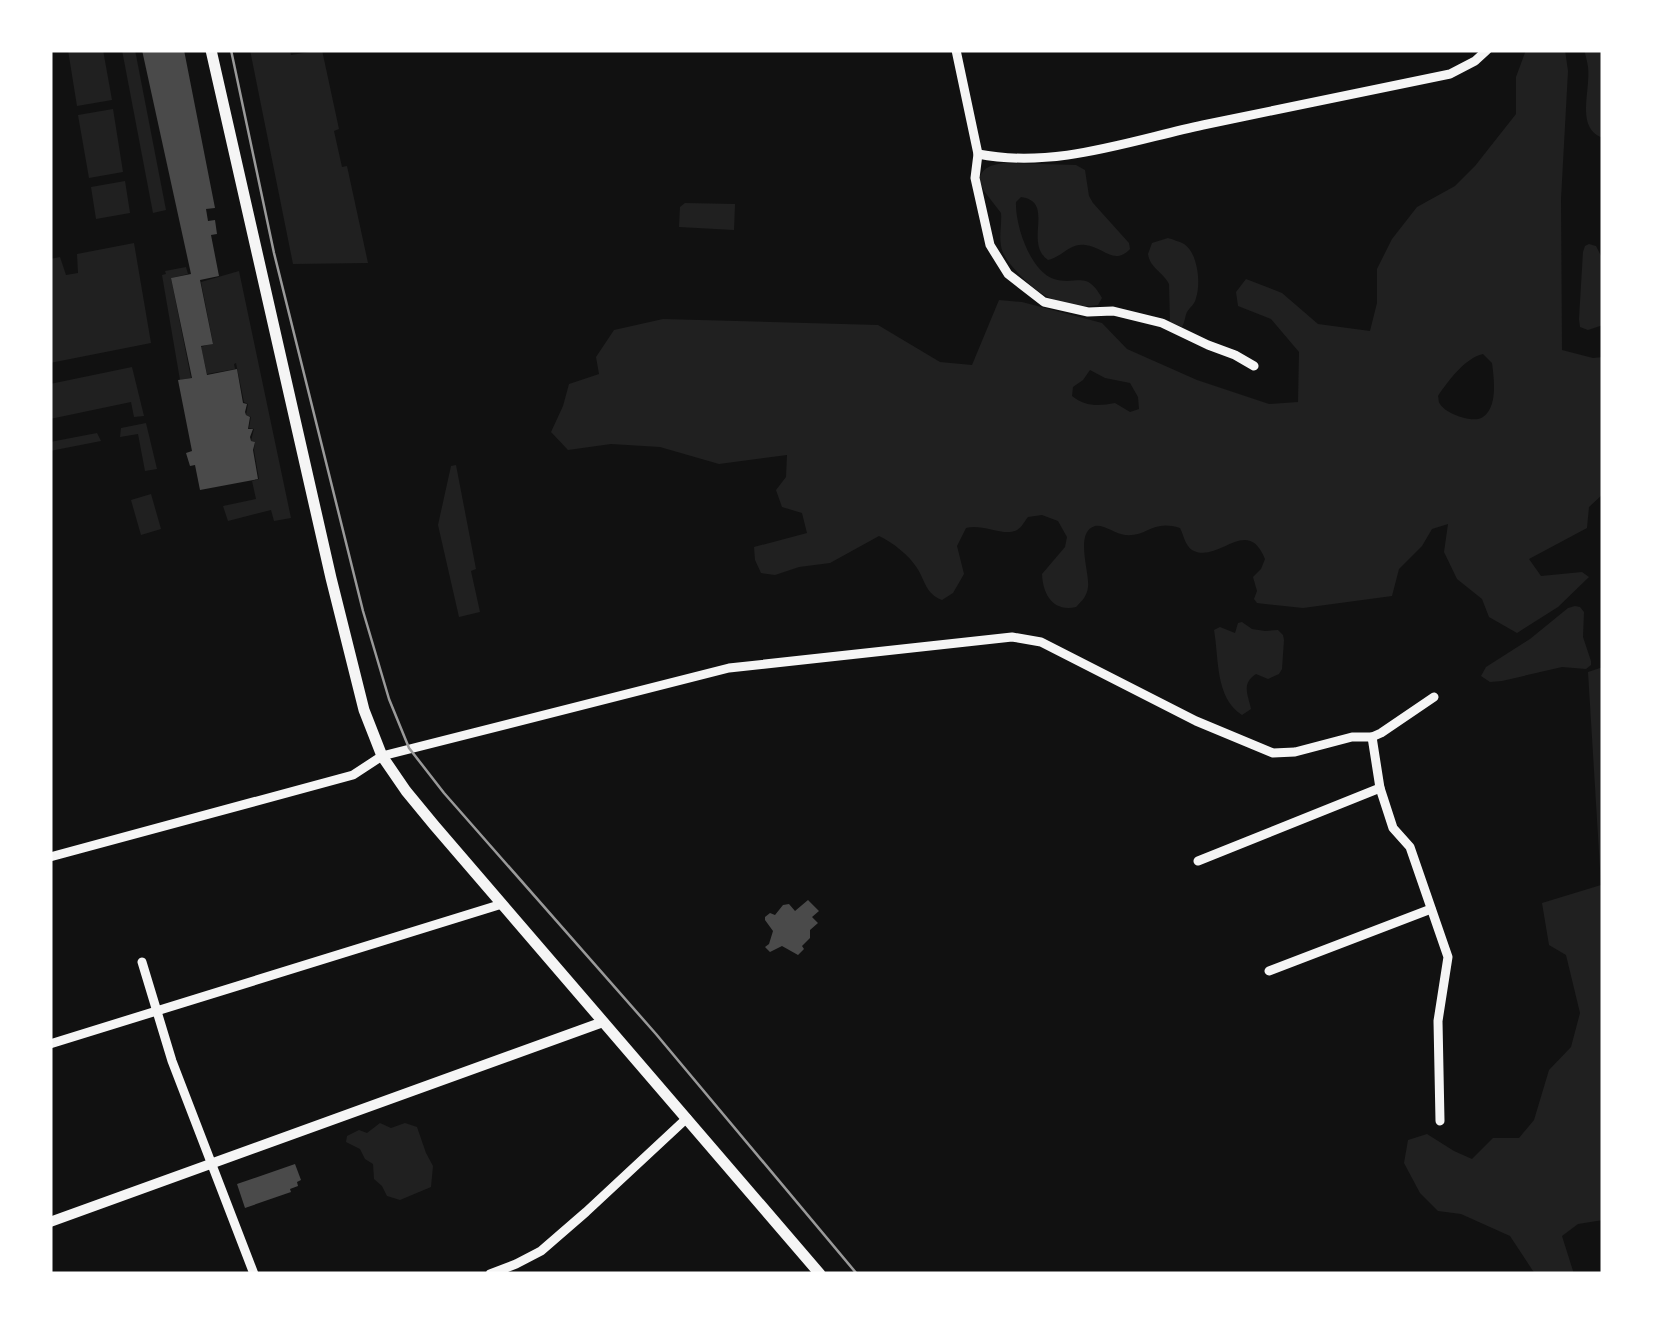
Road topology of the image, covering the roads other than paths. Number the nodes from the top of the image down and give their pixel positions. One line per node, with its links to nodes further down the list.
1 (211, 50): 8 (main road)
2 (956, 50): 4 (street)
3 (1487, 50): 4 (street)
4 (978, 154): 5 (street)
5 (1254, 366)
6 (1434, 698): 7 (street)
7 (1372, 737): 8 (street); 9 (street)
8 (382, 756): 10 (street); 12 (main road)
9 (1380, 788): 11 (street); 13 (street)
10 (50, 856)
11 (1198, 861)
12 (502, 904): 16 (street); 17 (main road)
13 (1431, 909): 15 (street); 20 (street)
14 (142, 962): 16 (street)
15 (1269, 971)
16 (157, 1010): 18 (street); 21 (street)
17 (603, 1022): 19 (main road); 21 (street)
18 (50, 1044)
19 (687, 1118): 24 (street); 25 (main road)
20 (1440, 1121)
21 (210, 1164): 22 (street); 23 (street)
22 (50, 1222)
23 (254, 1274)
24 (490, 1274)
25 (820, 1274)

